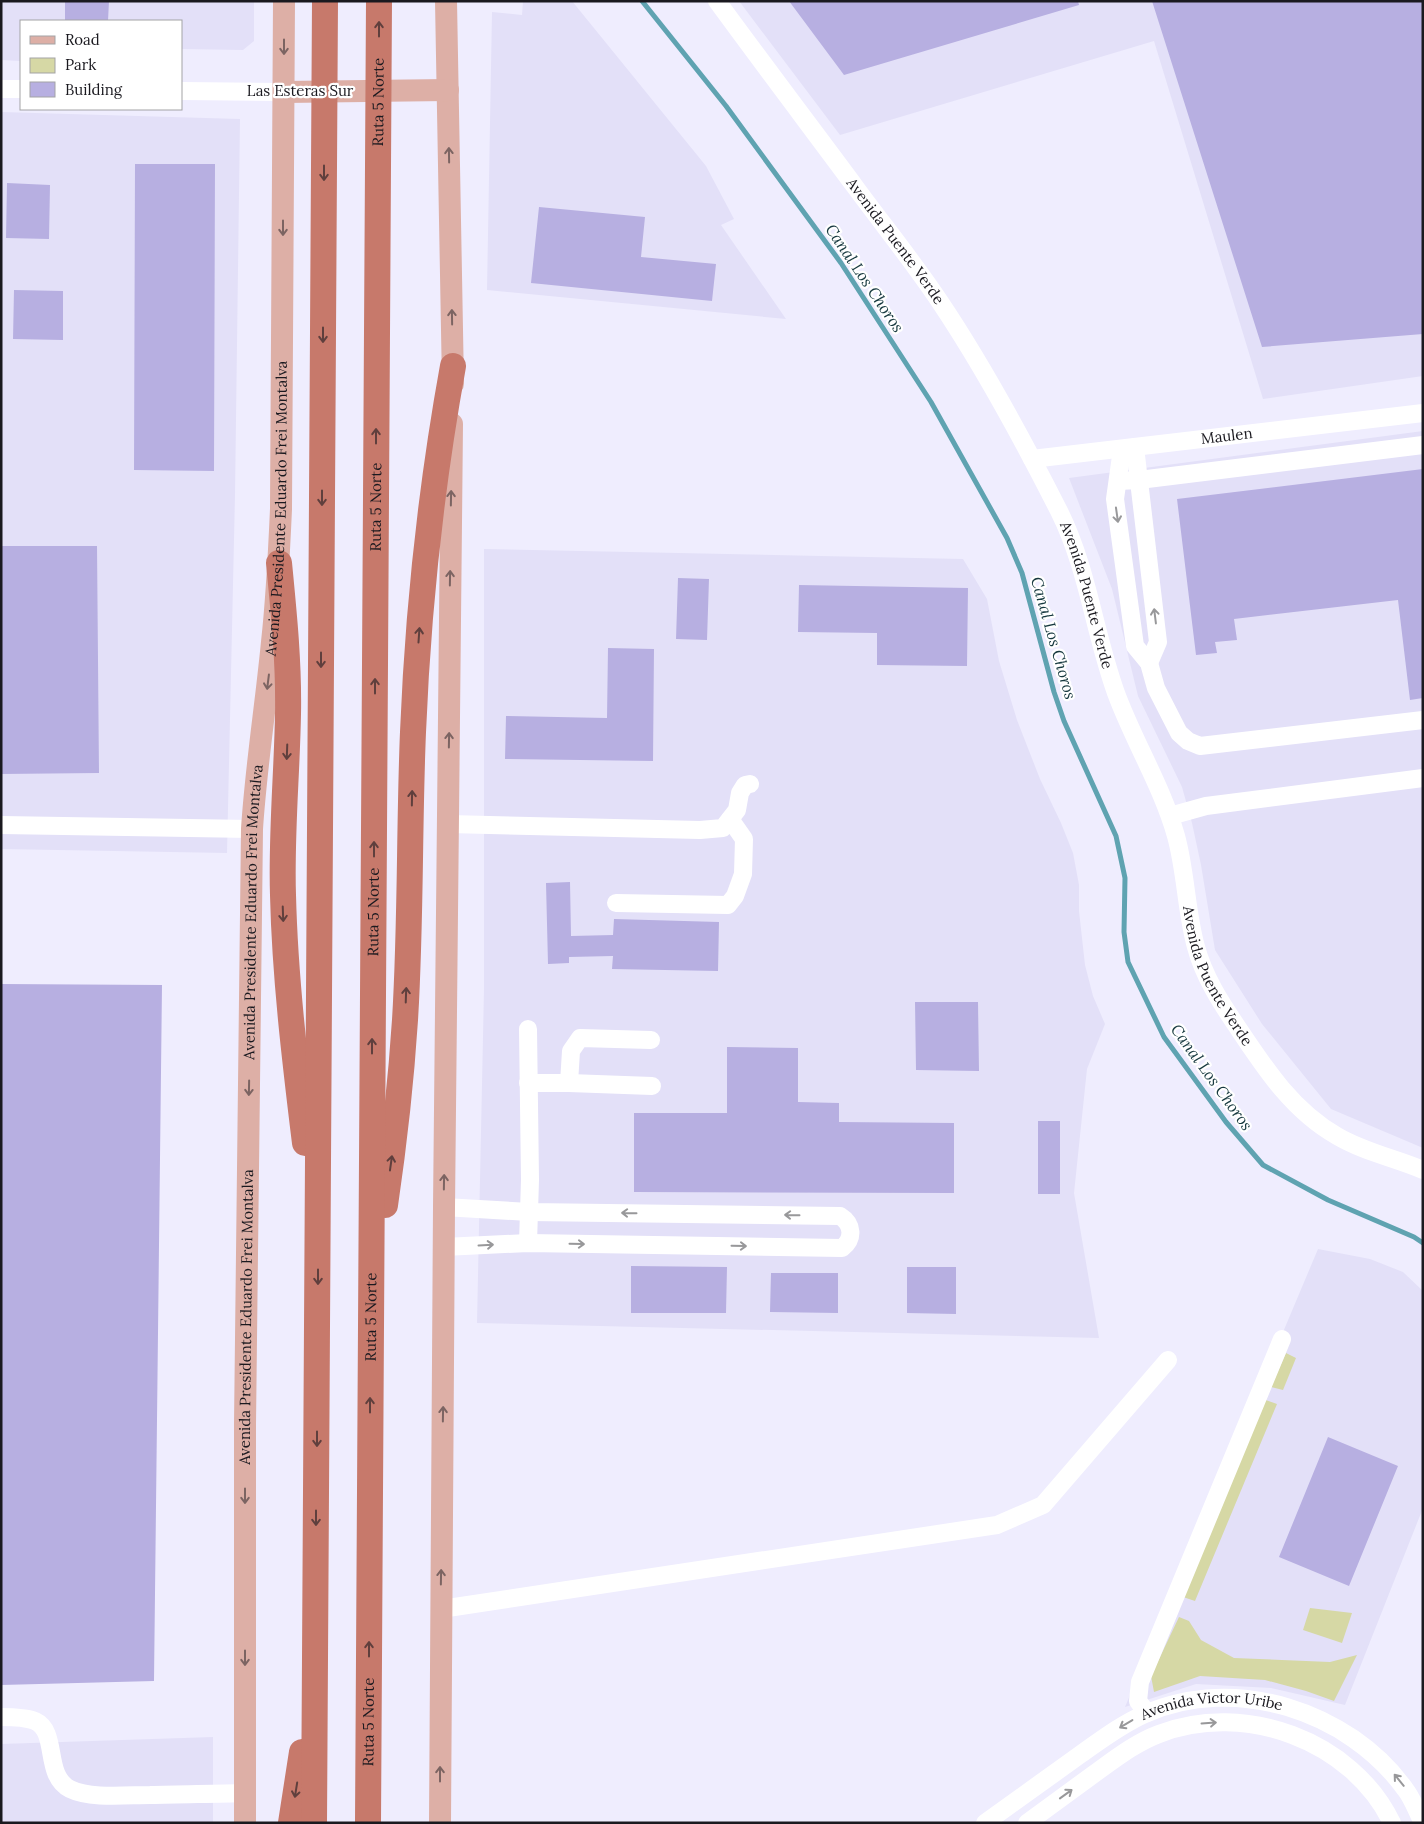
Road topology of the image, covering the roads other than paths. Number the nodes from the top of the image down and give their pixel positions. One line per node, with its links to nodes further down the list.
1 (284, 1): 10 (main road, Avenida Presidente Eduardo Frei Montalva, one-way to 10)
2 (325, 1): 37 (highway, one-way to 37)
3 (379, 1): 40 (highway, Ruta 5 Norte, one-way to 3)
4 (446, 1): 8 (main road)
5 (717, 1): 15 (street, Avenida Puente Verde)
6 (1, 89): 7 (street)
7 (20, 89)
8 (448, 90): 10 (main road, Las Esteras Sur); 11 (main road, one-way to 8)
9 (182, 91): 10 (street, Las Esteras Sur)
10 (284, 92): 18 (main road, Avenida Presidente Eduardo Frei Montalva, one-way to 18)
11 (453, 366): 25 (main road, one-way to 11); 40 (highway, one-way to 11)
12 (1423, 413): 14 (street, Maulen)
13 (1423, 445): 16 (street)
14 (1129, 448): 15 (street, Maulen); 16 (street); 17 (street)
15 (1032, 459): 23 (street, Avenida Puente Verde)
16 (1139, 480): 17 (street); 19 (street, one-way to 16)
17 (1118, 481): 19 (street, one-way to 19)
18 (279, 563): 27 (main road, Avenida Presidente Eduardo Frei Montalva, one-way to 27); 37 (highway, one-way to 37)
19 (1149, 663): 20 (street)
20 (1423, 720)
21 (1423, 778): 23 (street)
22 (750, 784): 24 (street)
23 (1170, 816): 34 (street, Avenida Puente Verde)
24 (730, 819): 25 (street); 28 (street)
25 (448, 824): 35 (main road, one-way to 25)
26 (1, 825): 27 (street)
27 (252, 828): 48 (main road, Avenida Presidente Eduardo Frei Montalva, one-way to 48)
28 (616, 903)
29 (528, 1029): 31 (street)
30 (651, 1040): 32 (street)
31 (528, 1083): 32 (street); 36 (street)
32 (569, 1083): 33 (street)
33 (652, 1086)
34 (1423, 1170)
35 (444, 1207): 36 (street); 39 (main road)
36 (529, 1212): 38 (street); 38 (street, one-way to 36)
37 (318, 1228): 44 (highway, one-way to 44)
38 (528, 1243): 39 (street, one-way to 38)
39 (444, 1247): 43 (main road, one-way to 39)
40 (371, 1297): 45 (highway, Ruta 5 Norte, one-way to 40)
41 (1282, 1339): 46 (street)
42 (1168, 1360): 43 (street)
43 (441, 1609): 54 (main road, one-way to 43)
44 (315, 1673): 50 (highway, one-way to 50); 51 (highway)
45 (368, 1697): 52 (highway, Ruta 5 Norte); 53 (highway)
46 (1147, 1713): 55 (street, Avenida Victor Uribe, one-way to 55); 58 (street, Avenida Victor Uribe, one-way to 46)
47 (1, 1717): 48 (street)
48 (245, 1793): 49 (main road, Avenida Presidente Eduardo Frei Montalva)
49 (245, 1823)
50 (291, 1823)
51 (314, 1823)
52 (368, 1823)
53 (384, 1823)
54 (440, 1823)
55 (985, 1823)
56 (1027, 1823): 57 (street, Avenida Victor Uribe, one-way to 57)
57 (1392, 1823)
58 (1423, 1823)

